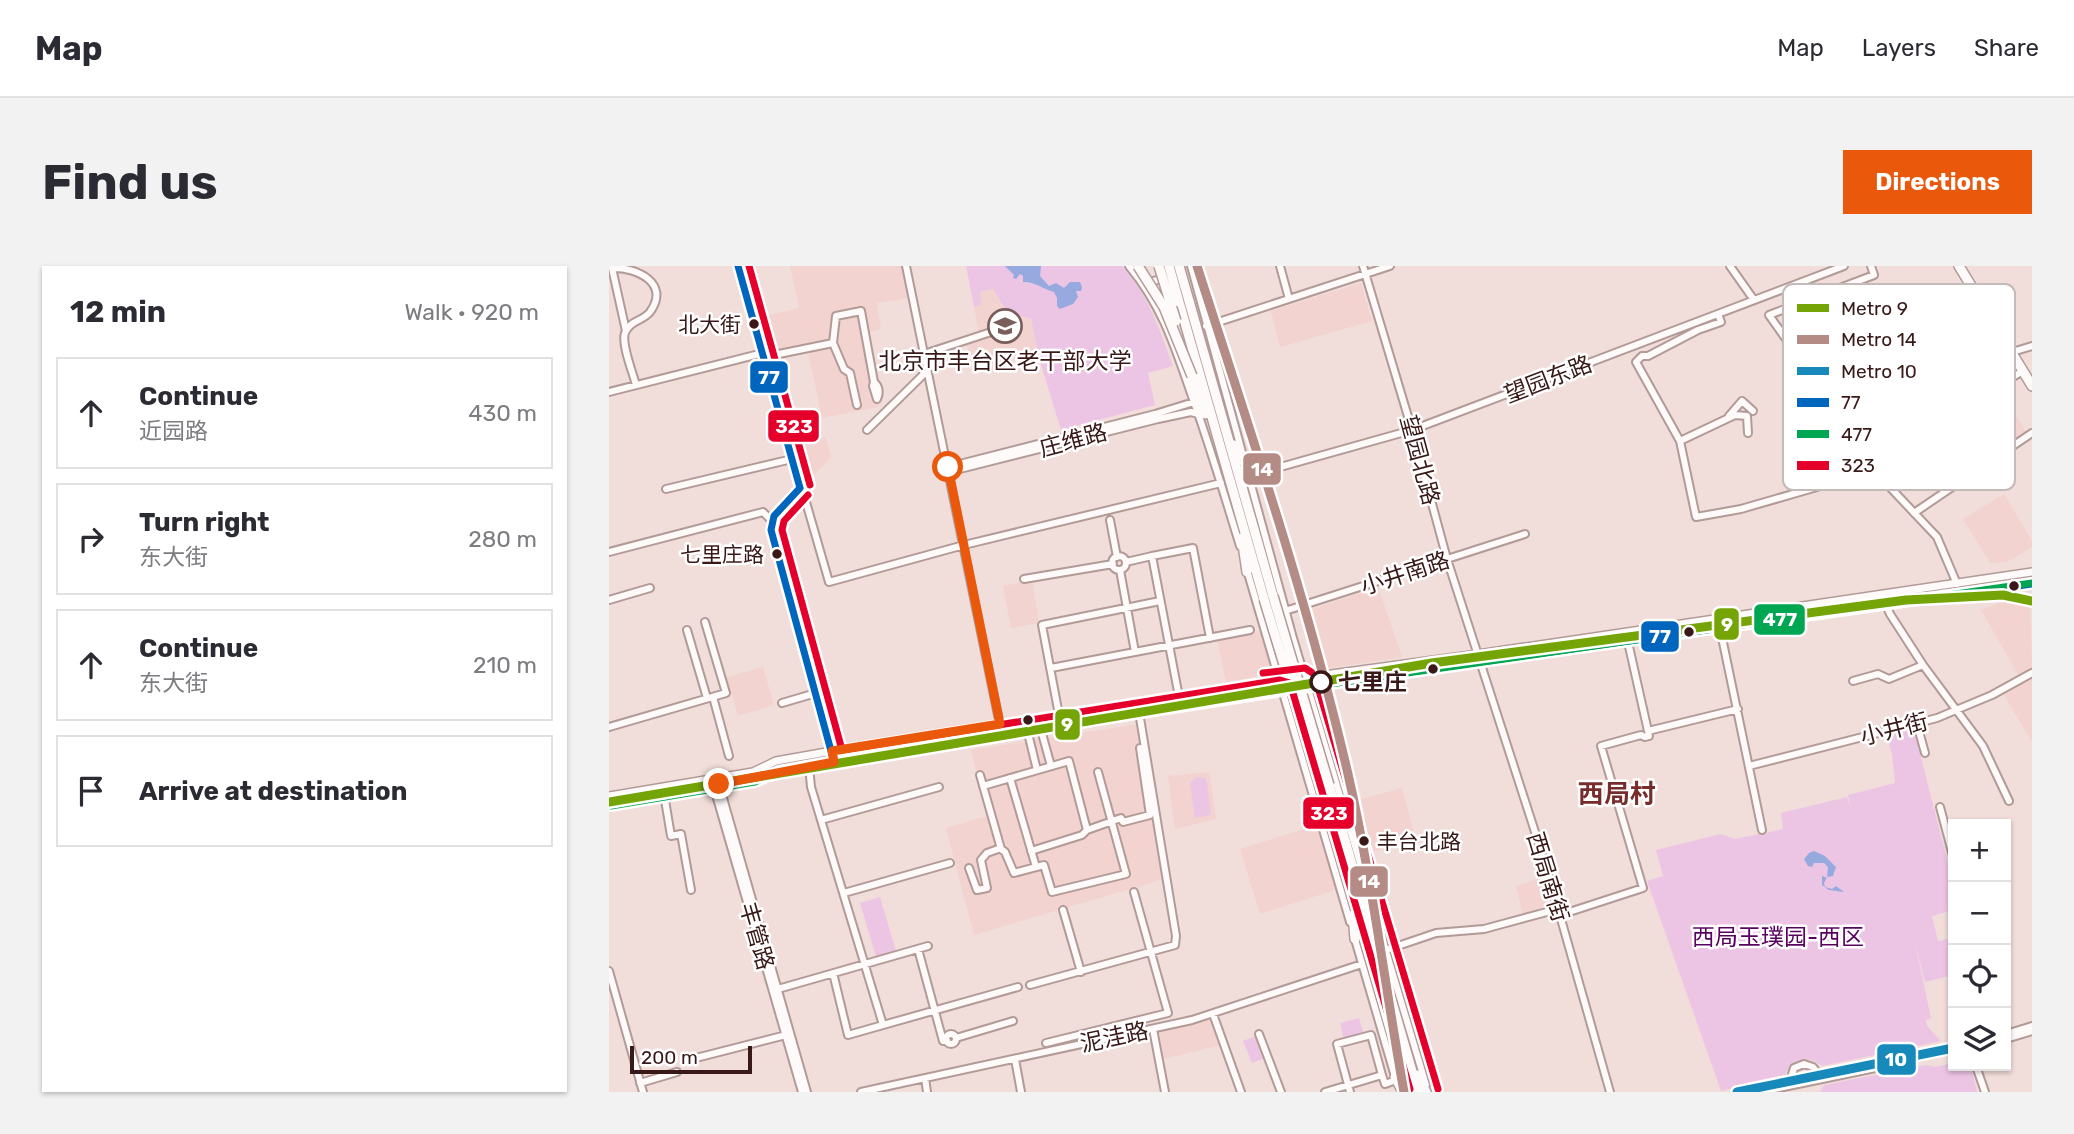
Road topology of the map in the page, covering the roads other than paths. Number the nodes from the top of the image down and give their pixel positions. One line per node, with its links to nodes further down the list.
1 (738, 266): 34 (street)
2 (906, 266): 33 (street)
3 (1129, 266): 15 (street)
4 (1138, 266): 38 (highway, bridge)
5 (1159, 266): 38 (highway, bridge)
6 (1169, 266): 22 (highway, bridge)
7 (1280, 266): 20 (street)
8 (1390, 266): 14 (street)
9 (1730, 266): 21 (street)
10 (1844, 266): 16 (street, 望园东路)
11 (1871, 266): 17 (street)
12 (1959, 266): 18 (highway)
13 (1187, 269): 15 (street); 22 (highway, bridge); 23 (street); 26 (street)
14 (1365, 270): 20 (street); 50 (street, 望园北路)
15 (1144, 284): 23 (street)
16 (1796, 284)
17 (1850, 284)
18 (1970, 284)
19 (1783, 289): 21 (street, 望园东路)
20 (1289, 299): 26 (street)
21 (1753, 300): 25 (street, 望园东路)
22 (1184, 302): 51 (highway); 56 (highway)
23 (1156, 303): 43 (street)
24 (1783, 310): 29 (street)
25 (1718, 314): 50 (street, 望园东路); 54 (street)
26 (1206, 326): 58 (street)
27 (626, 331): 27 (street); 40 (street)
28 (991, 332): 33 (street)
29 (1783, 335)
30 (833, 343): 34 (street); 44 (street); 46 (street)
31 (2032, 346): 32 (street)
32 (2015, 351)
33 (923, 354): 36 (street)
34 (763, 355): 40 (street); 57 (street)
35 (2015, 357): 37 (highway)
36 (927, 371): 46 (street); 59 (street)
37 (2023, 372): 39 (street); 41 (highway)
38 (1192, 376): 56 (highway)
39 (2015, 377)
40 (636, 385): 42 (street)
41 (2032, 386)
42 (609, 392)
43 (1194, 402): 47 (street); 59 (street, 庄维路)
44 (857, 405)
45 (1753, 411): 48 (street)
46 (883, 414): 49 (street)
47 (1198, 414): 59 (street, 庄维路); 61 (street)
48 (1725, 420): 52 (street); 54 (street)
49 (867, 430)
50 (1412, 430): 60 (street, 望园东路); 78 (street, 望园北路)
51 (1227, 432): 58 (highway); 69 (highway)
52 (1748, 433)
53 (2032, 433): 55 (street)
54 (1680, 441): 64 (street)
55 (2015, 445)
56 (1220, 446): 68 (highway)
57 (792, 459): 62 (street); 63 (street)
58 (1244, 462): 60 (street)
59 (948, 469): 74 (street)
60 (1248, 476): 67 (street)
61 (1221, 483): 74 (street); 82 (street)
62 (800, 488): 72 (street); 74 (street)
63 (666, 489)
64 (1808, 490)
65 (1892, 490): 70 (street)
66 (1948, 490): 70 (street)
67 (1253, 496): 69 (highway); 95 (street)
68 (1236, 502): 82 (highway); 89 (highway)
69 (1250, 513): 89 (highway)
70 (1914, 513): 85 (street)
71 (1110, 520): 77 (street)
72 (772, 521): 75 (street); 117 (street)
73 (1525, 534): 78 (street, 小井南路)
74 (964, 545): 127 (street)
75 (609, 552)
76 (1153, 556): 79 (street); 92 (street); 102 (street)
77 (1117, 557): 79 (street); 80 (street)
78 (1447, 559): 95 (street, 小井南路); 107 (street, 望园北路)
79 (1126, 562): 81 (street)
80 (1113, 564): 81 (street); 84 (street)
81 (1120, 570): 94 (street)
82 (1247, 572): 101 (street)
83 (2032, 572): 85 (main road)
84 (1024, 579)
85 (1957, 584): 88 (main road); 91 (main road)
86 (2032, 584): 91 (main road)
87 (650, 588): 90 (street)
88 (1888, 593): 96 (main road); 107 (main road)
89 (1269, 598): 148 (highway, bridge)
90 (609, 600)
91 (1921, 600): 93 (main road)
92 (1160, 601): 94 (street); 105 (street)
93 (1886, 605): 96 (main road); 109 (street)
94 (1127, 607): 106 (street); 110 (street)
95 (1286, 611): 103 (street)
96 (1849, 611): 98 (main road)
97 (705, 622): 119 (street)
98 (1720, 628): 104 (main road); 121 (street)
99 (687, 630): 119 (street)
100 (1250, 630): 102 (street)
101 (1266, 634): 103 (street); 113 (street)
102 (1210, 638): 105 (street)
103 (1293, 638): 112 (street)
104 (1628, 642): 108 (main road); 132 (street)
105 (1168, 645): 106 (street); 118 (street)
106 (1135, 652): 110 (street)
107 (1478, 654): 108 (street, 西局南街); 112 (main road)
108 (1481, 663): 115 (main road); 173 (street, 西局南街)
109 (1923, 665): 114 (street); 123 (street)
110 (1051, 668): 124 (street)
111 (2032, 673): 123 (street, 小井街)
112 (1304, 678): 113 (main road); 115 (street)
113 (1279, 681): 116 (street); 118 (main road)
114 (1853, 681)
115 (1308, 688): 116 (main road); 166 (street)
116 (1282, 690): 122 (main road); 175 (street)
117 (816, 693): 120 (street); 133 (street)
118 (1179, 697): 124 (main road)
119 (710, 698): 129 (street); 135 (street)
120 (782, 703)
121 (1738, 709): 132 (street); 138 (street)
122 (1135, 712): 130 (main road); 156 (street); 179 (street)
123 (1956, 712): 128 (street, 小井街); 152 (street)
124 (1059, 715): 125 (main road)
125 (1038, 719): 126 (main road); 130 (street)
126 (1025, 721): 127 (main road); 131 (street)
127 (1000, 724): 133 (main road)
128 (1917, 724): 134 (street); 138 (street, 小井街)
129 (609, 727)
130 (1040, 728): 131 (main road); 140 (street)
131 (1027, 730): 137 (main road); 141 (street)
132 (1648, 730): 173 (street)
133 (832, 751): 136 (main road); 137 (street)
134 (1925, 753)
135 (729, 756)
136 (773, 762): 142 (main road); 146 (main road)
137 (834, 762): 139 (main road)
138 (1749, 765): 158 (street)
139 (809, 766): 142 (main road); 155 (street)
140 (1051, 766): 141 (street); 157 (street)
141 (1037, 770): 145 (street)
142 (779, 772): 146 (main road)
143 (1098, 772): 156 (street)
144 (981, 775): 147 (street)
145 (1010, 778): 147 (street); 161 (street)
146 (715, 783): 150 (main road); 151 (main road); 165 (street); 167 (street, 丰管路)
147 (983, 786): 160 (street)
148 (1325, 786): 171 (highway); 174 (highway)
149 (939, 787): 155 (street)
150 (664, 794): 153 (main road); 168 (street)
151 (609, 796)
152 (2010, 801)
153 (609, 803)
154 (1940, 807): 159 (street)
155 (821, 821): 170 (street)
156 (1111, 821): 157 (street); 163 (street)
157 (1087, 830): 161 (street)
158 (1762, 830)
159 (1948, 837)
160 (1001, 848): 163 (street); 164 (street)
161 (1031, 851): 163 (street)
162 (950, 863): 170 (street)
163 (1035, 867)
164 (968, 868)
165 (745, 870): 167 (street); 187 (street)
166 (1365, 879): 174 (highway); 178 (street)
167 (742, 884): 196 (street, 丰管路)
168 (691, 891)
169 (1134, 892): 179 (street)
170 (844, 893): 180 (street)
171 (1352, 895): 175 (highway); 224 (highway)
172 (1063, 910): 183 (street)
173 (1559, 912): 178 (street); 227 (street, 西局南街)
174 (1369, 926): 201 (highway)
175 (1355, 939): 181 (street)
176 (928, 946): 177 (street)
177 (918, 949): 180 (street); 188 (street)
178 (1386, 950): 226 (street)
179 (1151, 952): 183 (street); 197 (street)
180 (865, 964): 184 (street); 191 (street)
181 (1362, 964): 189 (street, 泥洼路); 209 (street)
182 (609, 971): 212 (street)
183 (1081, 972): 185 (street)
184 (833, 973): 187 (street); 191 (street)
185 (1030, 985)
186 (1018, 987): 188 (street)
187 (778, 989): 198 (street)
188 (935, 1010): 190 (street); 191 (street)
189 (1213, 1014): 192 (street, 泥洼路); 220 (street)
190 (1013, 1021)
191 (883, 1025)
192 (1153, 1029): 203 (street, 泥洼路); 219 (street)
193 (2032, 1029): 195 (street)
194 (1259, 1034): 221 (street)
195 (2011, 1035)
196 (786, 1036): 198 (street); 202 (street); 215 (street, 丰管路)
197 (1046, 1043)
198 (794, 1045): 215 (street)
199 (1948, 1051): 207 (street)
200 (1948, 1051): 211 (street)
201 (1407, 1055): 225 (highway); 226 (highway)
202 (692, 1059)
203 (1015, 1059): 208 (street, 泥洼路); 218 (street)
204 (1978, 1071): 231 (street)
205 (677, 1072): 212 (street)
206 (1383, 1075): 209 (street); 213 (street); 213 (street)
207 (1819, 1075): 210 (street); 211 (street)
208 (925, 1078): 216 (street, 泥洼路); 217 (street)
209 (1396, 1079): 223 (highway)
210 (1790, 1081): 211 (street); 228 (street)
211 (1803, 1081): 229 (street); 230 (street)
212 (640, 1083): 214 (street)
213 (1349, 1089): 222 (street)
214 (643, 1092)
215 (805, 1092)
216 (861, 1092)
217 (927, 1092)
218 (1021, 1092)
219 (1165, 1092)
220 (1241, 1092)
221 (1281, 1092)
222 (1325, 1092)
223 (1401, 1092)
224 (1408, 1092)
225 (1418, 1092)
226 (1427, 1092)
227 (1610, 1092)
228 (1736, 1092)
229 (1761, 1092)
230 (1805, 1092)
231 (1985, 1092)

